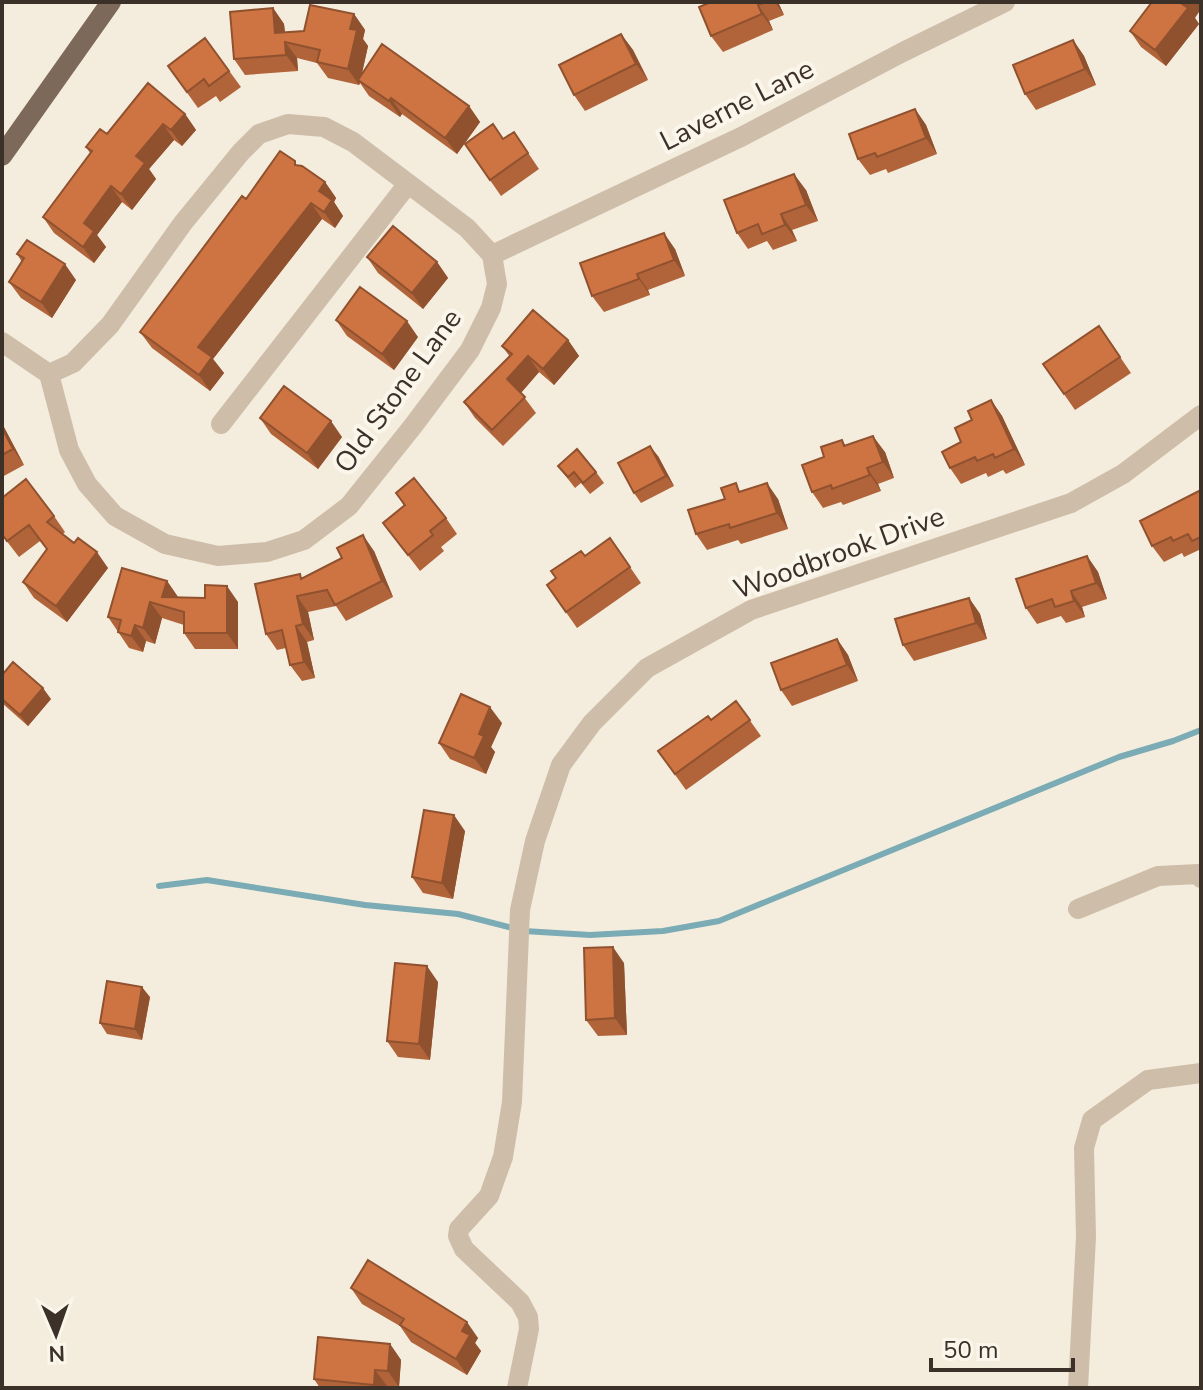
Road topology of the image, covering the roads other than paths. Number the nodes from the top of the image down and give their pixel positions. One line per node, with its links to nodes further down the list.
1 (111, 2): 3 (main road)
2 (1005, 2): 5 (street, Laverne Lane)
3 (2, 156)
4 (407, 185): 5 (street); 7 (street); 9 (street)
5 (492, 255): 7 (street, Old Stone Lane)
6 (2, 342): 7 (street)
7 (49, 374)
8 (1201, 415): 13 (street, Woodbrook Drive)
9 (221, 424)
10 (1201, 878): 11 (street)
11 (1078, 909)
12 (1201, 1073): 14 (street)
13 (517, 1388)
14 (1078, 1388)

